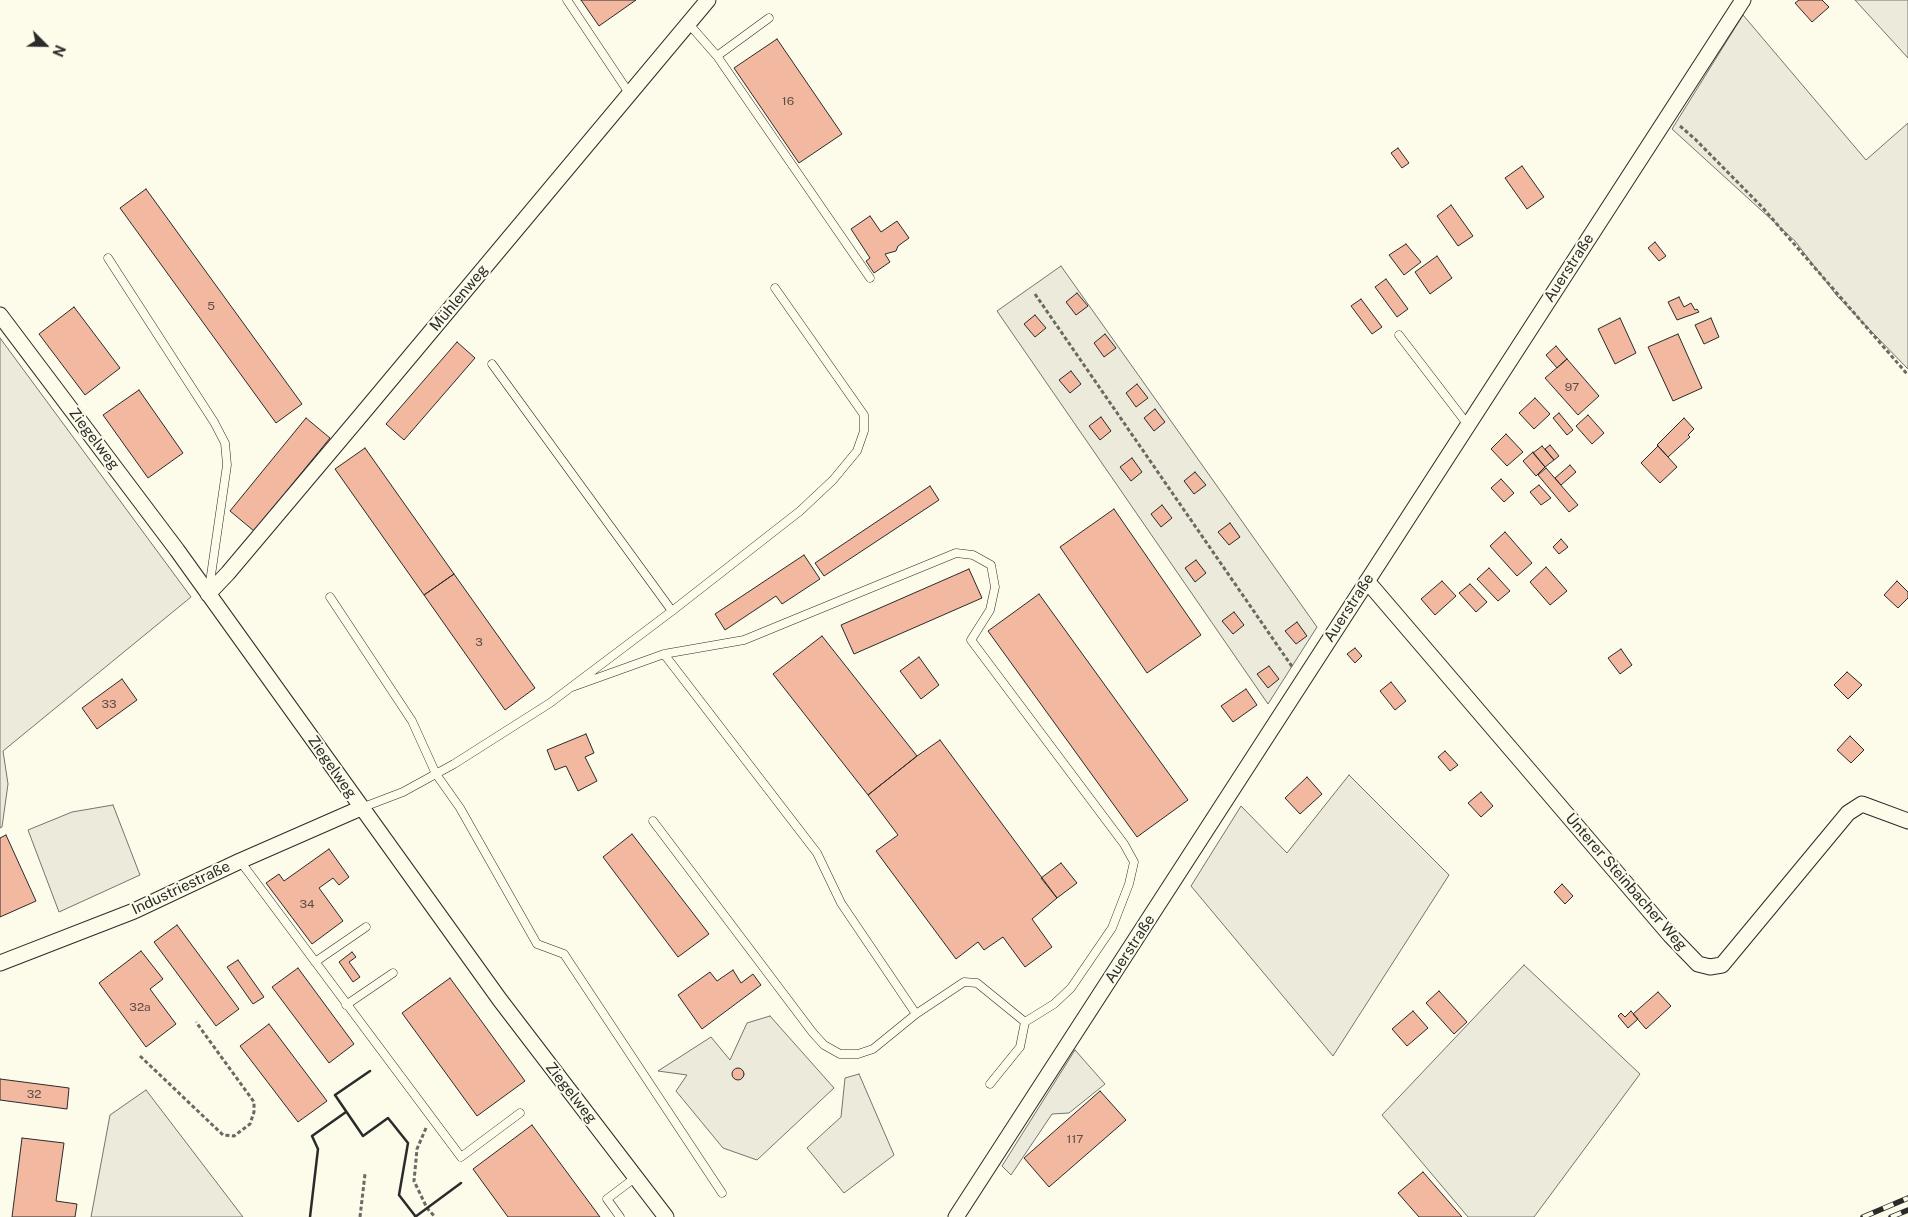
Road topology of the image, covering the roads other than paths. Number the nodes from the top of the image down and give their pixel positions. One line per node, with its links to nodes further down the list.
1 (567, 0): 7 (lane)
2 (708, 0): 5 (street, Mühlenweg)
3 (1743, 0): 14 (street, Auerstraße)
4 (770, 18): 6 (lane)
5 (688, 23): 6 (lane); 7 (street, Mühlenweg)
6 (717, 56): 9 (lane)
7 (629, 92): 16 (street, Mühlenweg)
8 (108, 258): 16 (lane)
9 (870, 278)
10 (775, 288): 18 (lane)
11 (0, 315): 16 (street, Ziegelweg)
12 (1399, 335): 14 (lane)
13 (492, 364): 18 (lane)
14 (1468, 425): 15 (street, Auerstraße)
15 (1367, 580): 24 (street, Unterer Steinbacher Weg); 39 (street, Auerstraße)
16 (208, 594): 22 (street, Ziegelweg)
17 (330, 597): 21 (lane)
18 (672, 611): 20 (lane)
19 (664, 654): 20 (lane); 31 (lane); 32 (lane)
20 (572, 687): 21 (lane)
21 (436, 774): 22 (lane); 36 (lane)
22 (361, 808): 25 (street, Industriestraße); 35 (street, Ziegelweg)
23 (652, 821): 31 (lane)
24 (1908, 821)
25 (240, 861): 27 (lane); 28 (street, Industriestraße)
26 (366, 927): 27 (lane)
27 (315, 962): 30 (lane)
28 (0, 964)
29 (393, 973): 30 (lane)
30 (346, 1005): 34 (lane)
31 (916, 1014): 32 (lane)
32 (1025, 1022): 33 (lane)
33 (990, 1084)
34 (520, 1113)
35 (636, 1177): 37 (lane); 38 (street, Ziegelweg)
36 (722, 1193)
37 (620, 1217)
38 (666, 1217)
39 (956, 1217)

